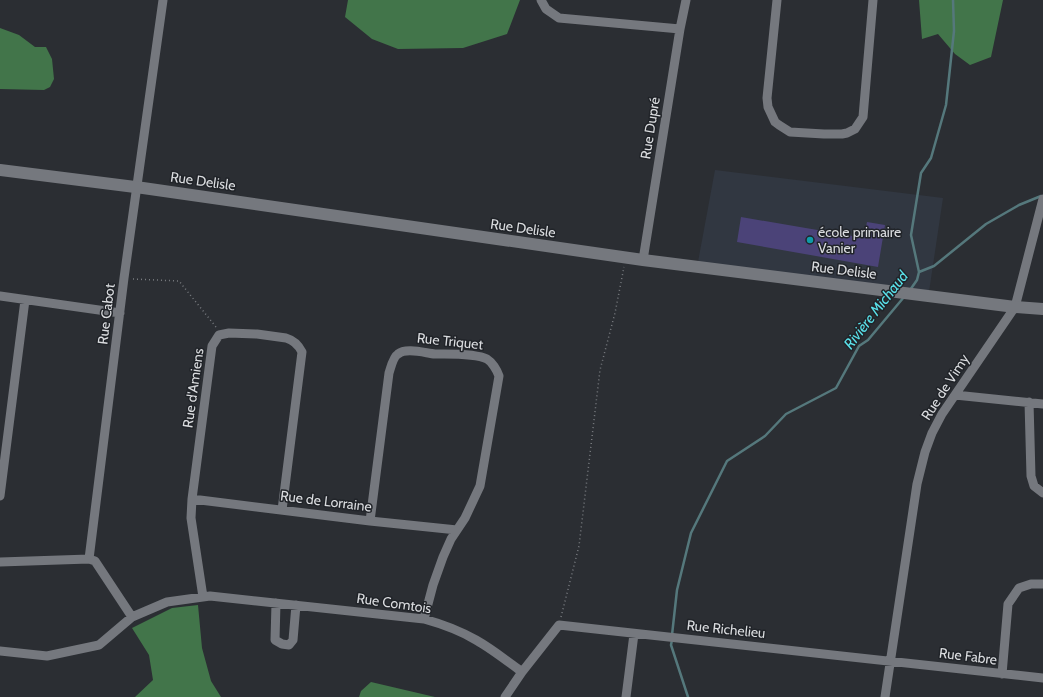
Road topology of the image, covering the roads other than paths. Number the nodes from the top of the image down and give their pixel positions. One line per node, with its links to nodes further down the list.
1 (163, 0): 8 (street, Rue Cabot)
2 (541, 0): 6 (street)
3 (686, 0): 6 (street, Rue Dupré)
4 (776, 0): 5 (street)
5 (873, 0)
6 (680, 29): 10 (street, Rue Dupré)
7 (0, 170): 8 (street, Rue Delisle)
8 (137, 187): 10 (street, Rue Delisle); 15 (street, Rue Cabot)
9 (1043, 199): 13 (street, Rue de Vimy)
10 (643, 260): 13 (street, Rue Delisle)
11 (0, 296): 12 (street)
12 (25, 300): 15 (street); 20 (street)
13 (1015, 307): 14 (street, Rue Delisle); 16 (street, Rue de Vimy)
14 (1043, 309)
15 (120, 313): 25 (street, Rue Cabot)
16 (955, 395): 17 (street); 35 (street, Rue de Vimy)
17 (1028, 402): 18 (street); 19 (street)
18 (1043, 404)
19 (1043, 493)
20 (0, 496)
21 (192, 499): 22 (street, Rue de Lorraine); 22 (street, Rue d'Amiens); 28 (street, Rue d'Amiens)
22 (282, 510): 23 (street, Rue de Lorraine)
23 (370, 521): 24 (street, Rue de Lorraine); 24 (street, Rue Triquet)
24 (457, 530): 32 (street, Rue Triquet)
25 (89, 559): 26 (street); 31 (street)
26 (0, 562)
27 (1043, 584): 37 (street)
28 (203, 597): 29 (street, Rue Comtois); 31 (street, Rue Comtois)
29 (276, 603): 30 (street, Rue Comtois); 30 (street)
30 (296, 605): 32 (street, Rue Comtois)
31 (132, 617): 34 (street, Rue Comtois)
32 (424, 620): 36 (street, Rue Comtois)
33 (634, 634): 35 (street, Rue Richelieu); 36 (street, Rue Richelieu); 40 (street)
34 (0, 651)
35 (890, 661): 37 (street, Rue Fabre); 41 (street, Rue de Vimy)
36 (522, 672): 39 (street)
37 (1002, 674): 38 (street, Rue Fabre)
38 (1043, 678)
39 (505, 697)
40 (626, 697)
41 (886, 697)

